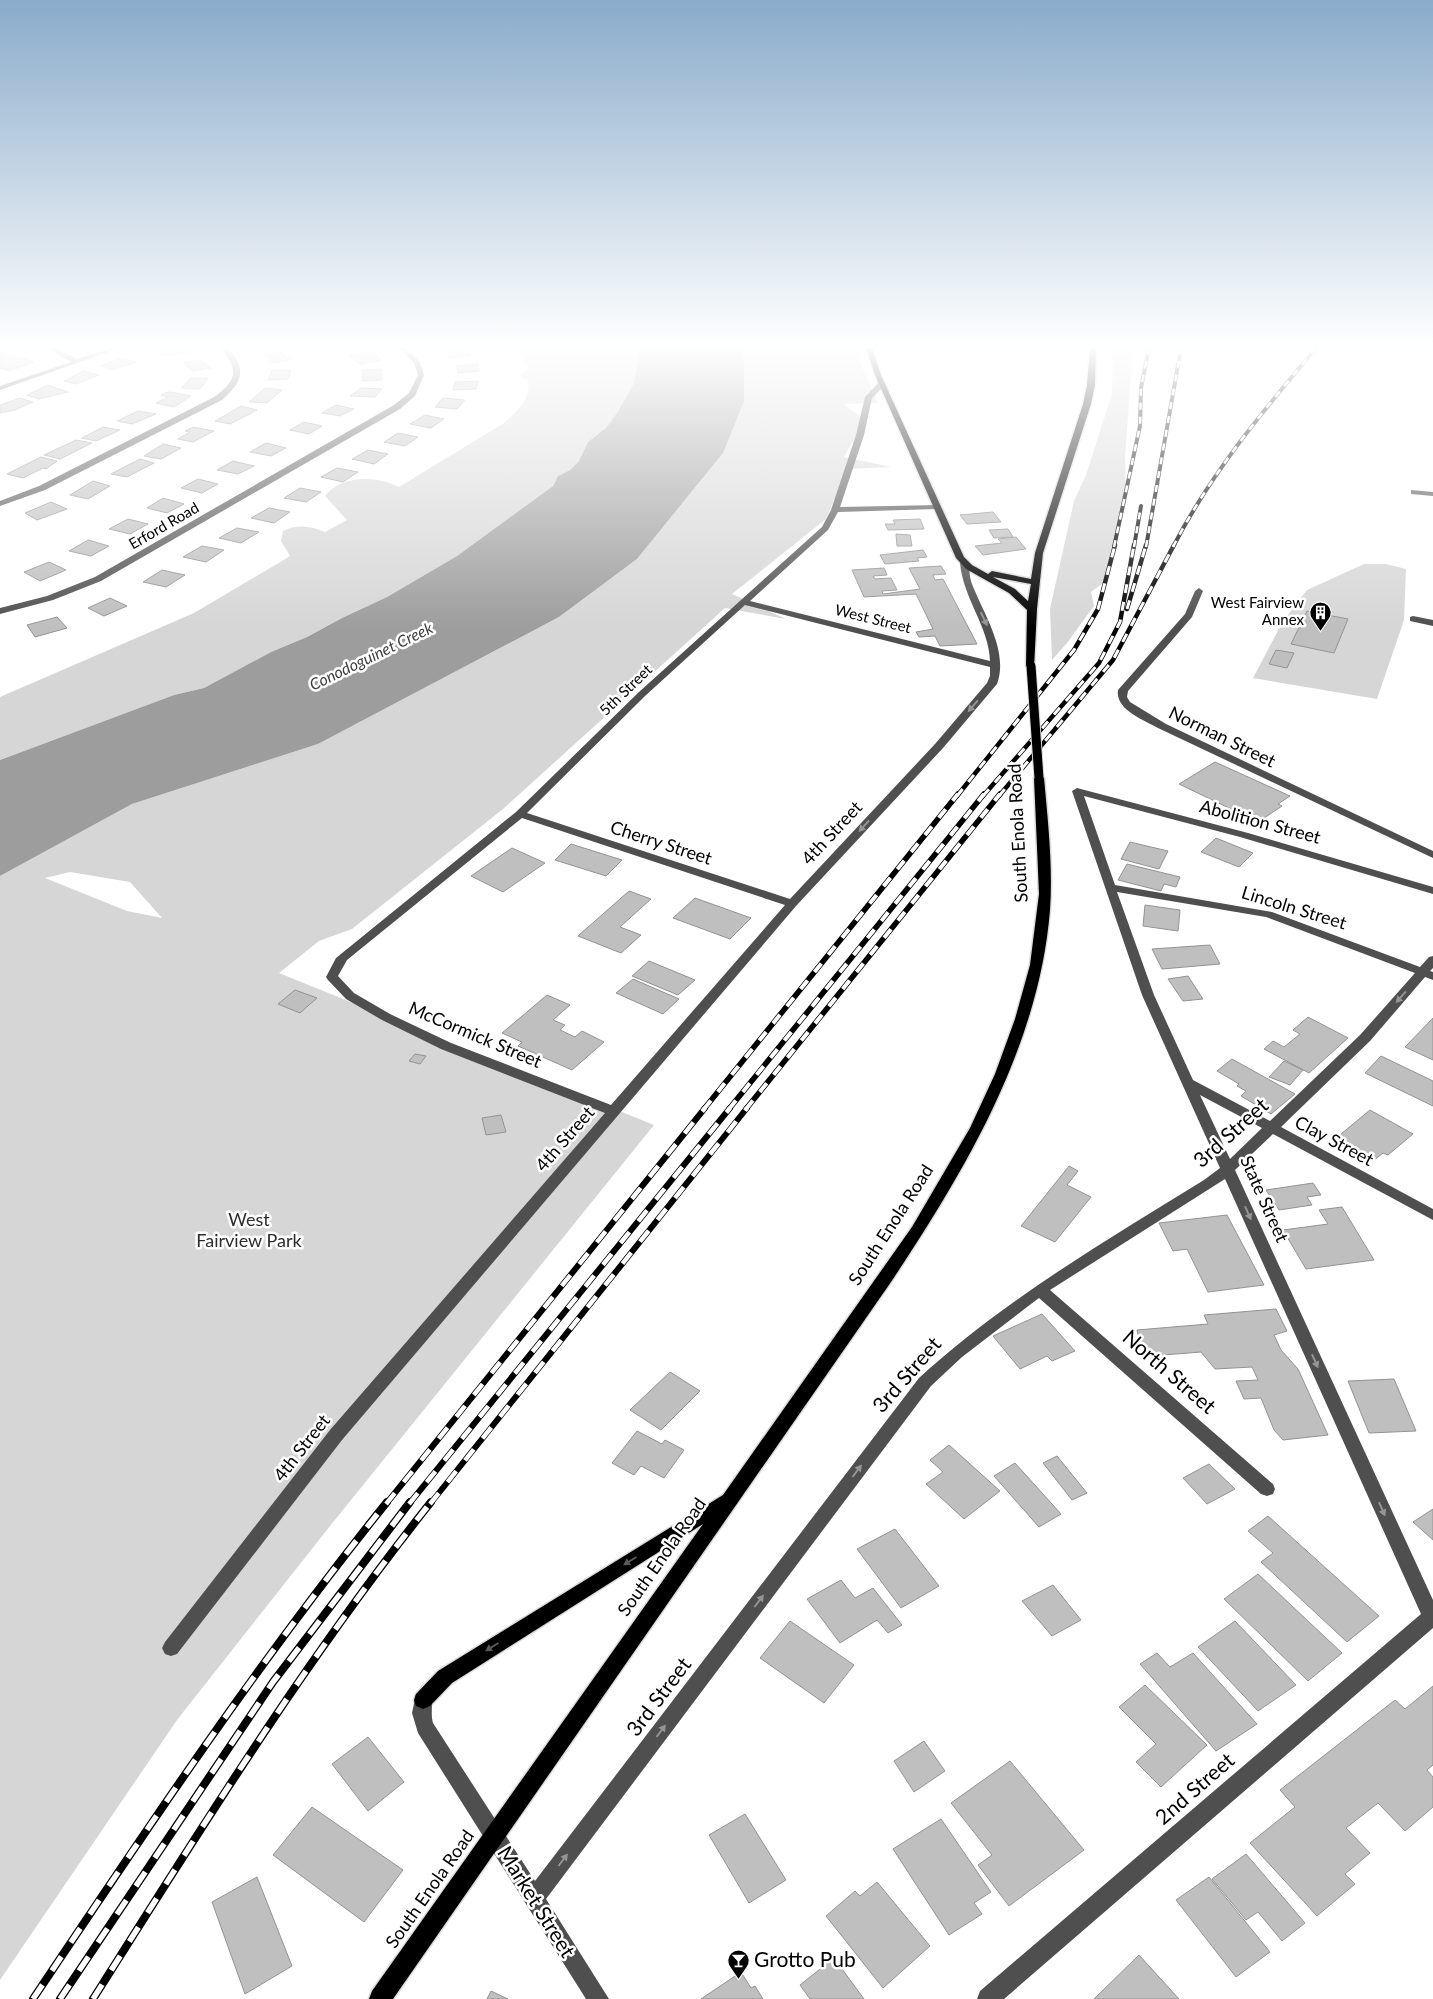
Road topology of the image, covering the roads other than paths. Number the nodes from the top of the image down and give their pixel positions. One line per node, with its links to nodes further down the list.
1 (134, 441): 8 (street)
2 (339, 441): 17 (street, Erford Road)
3 (858, 441): 10 (street, 5th Street)
4 (908, 441): 9 (main road)
5 (1074, 441): 13 (main road, South Enola Road)
6 (1414, 492): 7 (street)
7 (1433, 494)
8 (0, 504)
9 (937, 507): 10 (street); 11 (main road)
10 (836, 510): 15 (street, 5th Street)
11 (964, 563): 12 (main road); 20 (street, one-way to 20)
12 (978, 571): 13 (main road); 16 (main road)
13 (1034, 582): 16 (main road, South Enola Road)
14 (1199, 592): 23 (street, Norman Street)
15 (744, 602): 20 (street, West Street); 22 (street, 5th Street)
16 (1032, 609): 37 (main road, South Enola Road, bridge)
17 (0, 611)
18 (1413, 619): 19 (street)
19 (1433, 623)
20 (995, 665): 26 (street, 4th Street, one-way to 26)
21 (1077, 791): 24 (street, State Street); 25 (street, Abolition Street)
22 (520, 814): 26 (street, Cherry Street); 29 (street, 5th Street)
23 (1433, 855)
24 (1111, 888): 28 (street, Lincoln Street); 30 (street, State Street)
25 (1433, 891)
26 (792, 904): 31 (street, 4th Street)
27 (1433, 960): 28 (street, 3rd Street)
28 (1428, 974): 32 (street, 3rd Street, one-way to 32)
29 (332, 977): 31 (street, McCormick Street)
30 (1191, 1084): 32 (street, Clay Street); 33 (street, State Street)
31 (613, 1111): 39 (street, 4th Street)
32 (1271, 1129): 33 (street, 3rd Street); 34 (street, Clay Street)
33 (1228, 1168): 35 (street, 3rd Street); 38 (street, State Street, one-way to 38)
34 (1433, 1216)
35 (1040, 1290): 36 (street, North Street); 42 (street, 3rd Street, one-way to 35)
36 (1267, 1489)
37 (730, 1498): 40 (main road, one-way to 40); 41 (main road, South Enola Road)
38 (1432, 1617): 45 (street, 2nd Street)
39 (171, 1648)
40 (423, 1700): 41 (street, Market Street)
41 (494, 1836): 42 (street, Market Street); 43 (main road, South Enola Road)
42 (534, 1899): 44 (street, Market Street)
43 (380, 1999)
44 (598, 1999)
45 (988, 1999)

